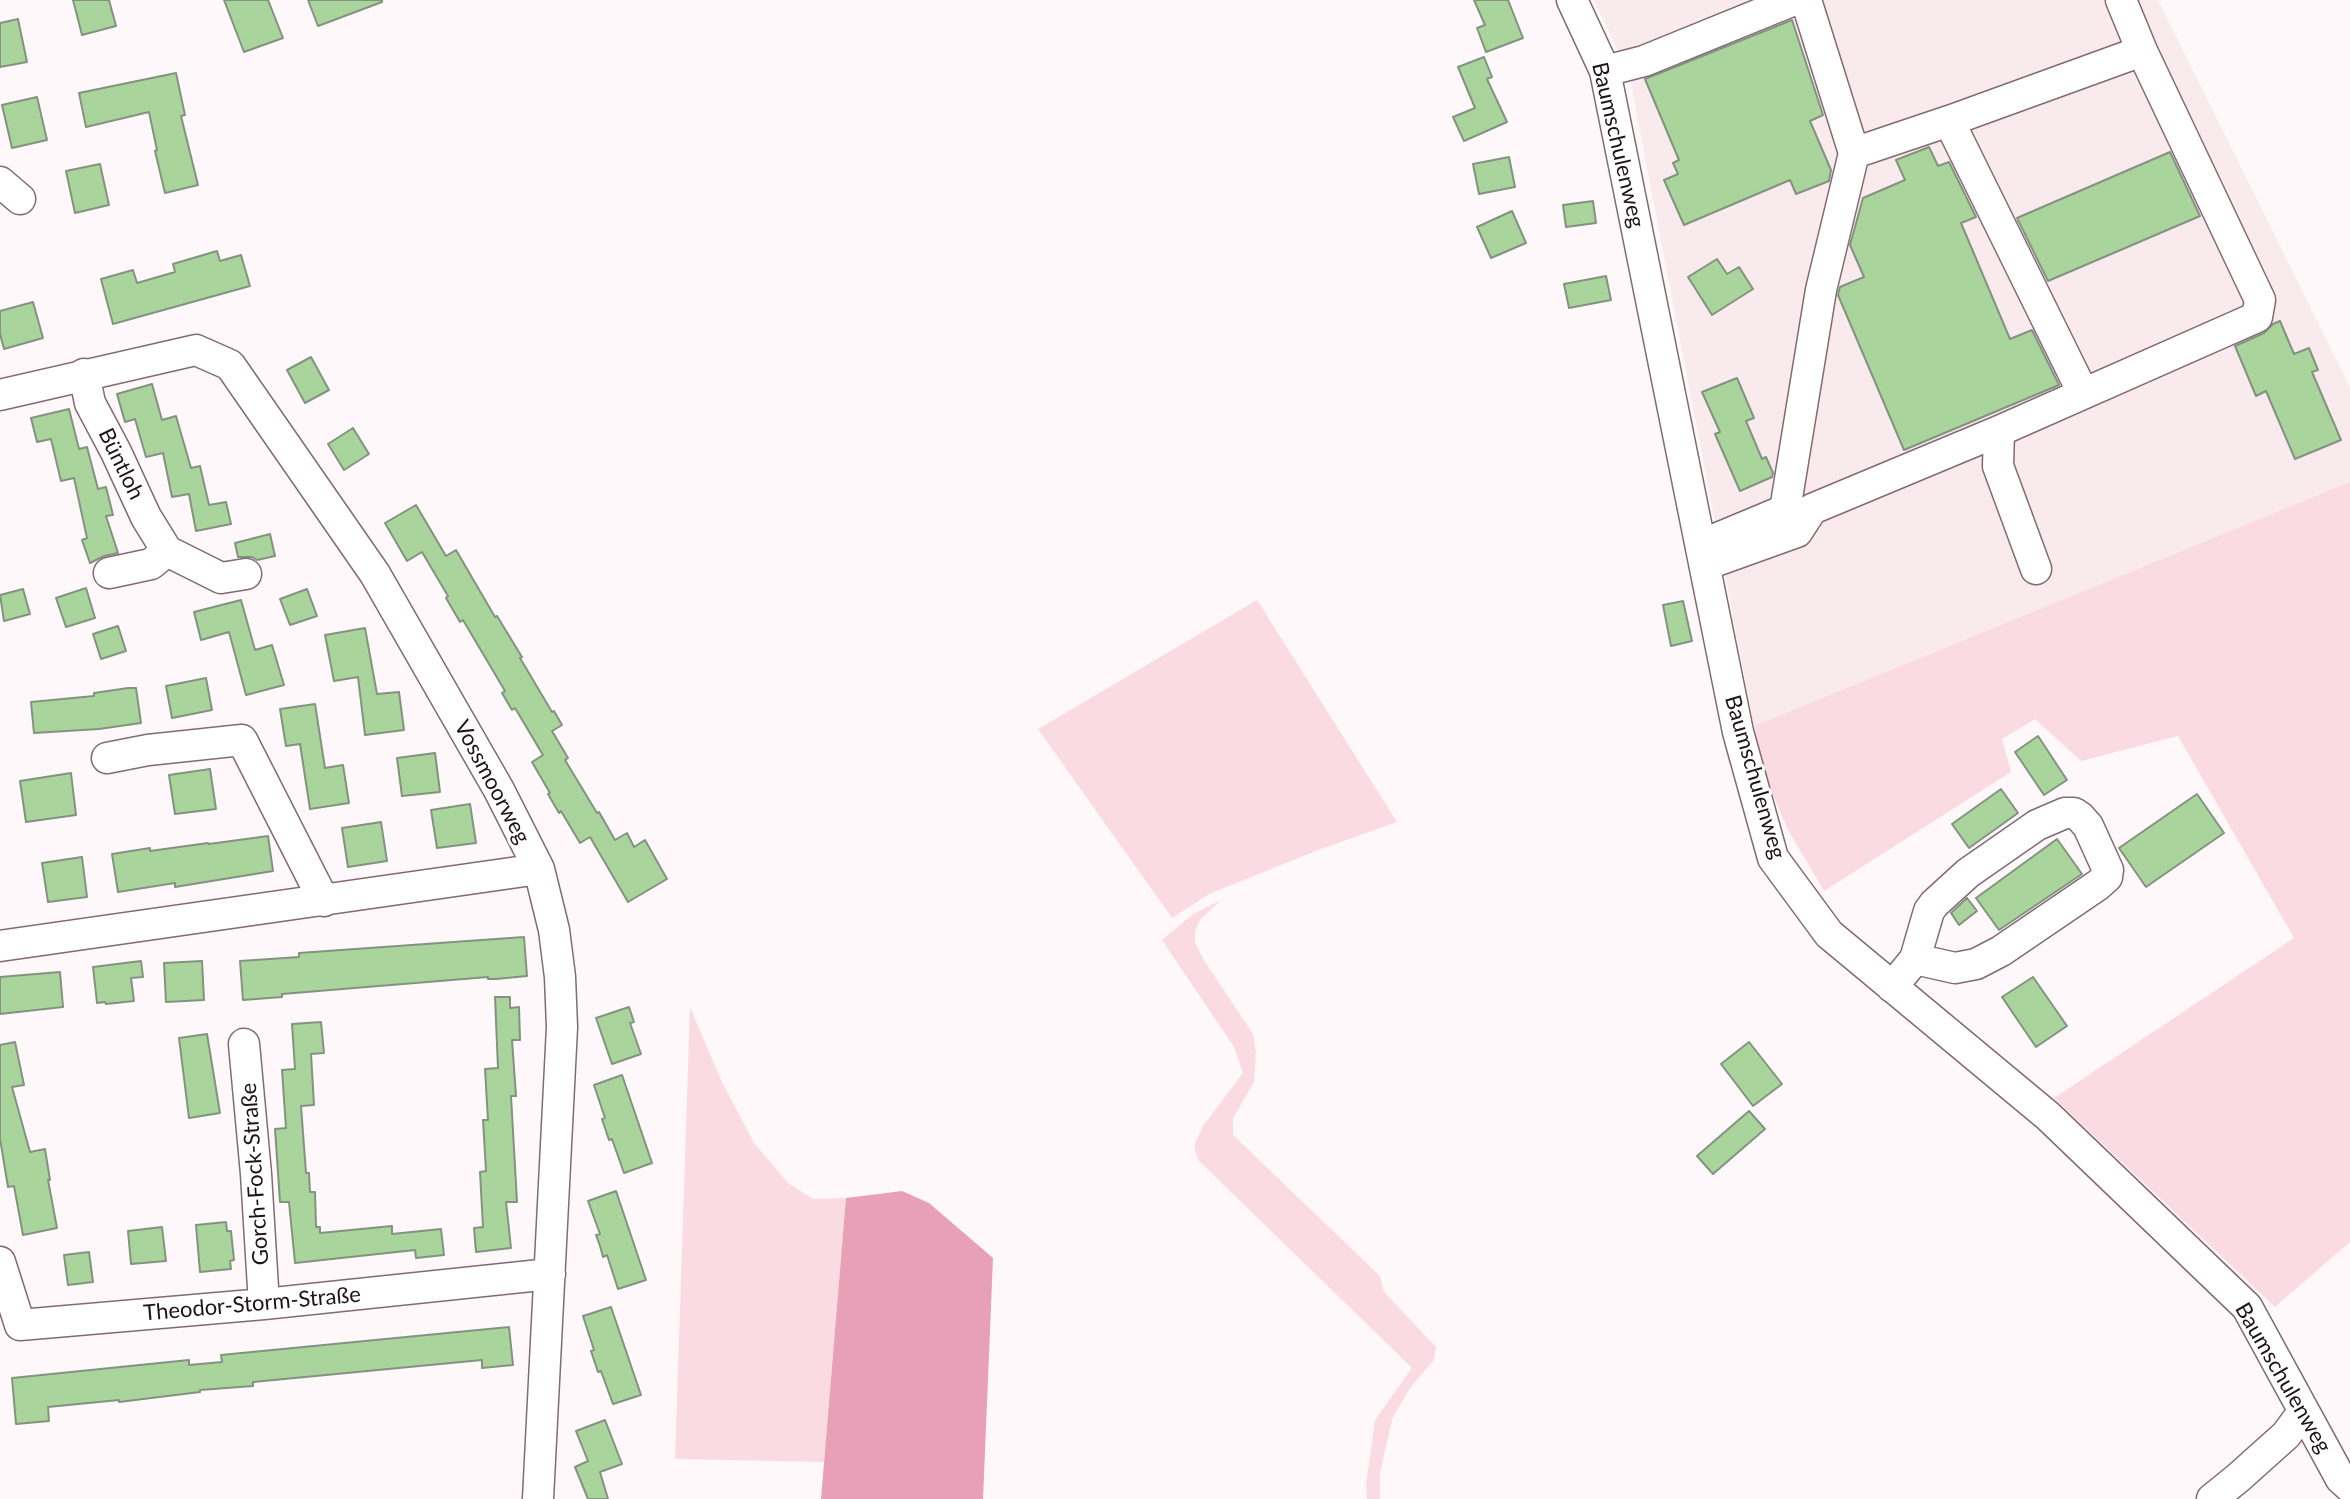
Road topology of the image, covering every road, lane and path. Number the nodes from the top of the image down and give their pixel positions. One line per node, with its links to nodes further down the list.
1 (1572, 0): 6 (street, Baumschulenweg)
2 (1794, 0): 6 (street)
3 (1806, 0): 8 (street)
4 (2121, 0): 5 (street)
5 (2142, 51): 7 (street); 10 (street)
6 (1605, 71): 14 (street, Baumschulenweg)
7 (1949, 121): 8 (street); 10 (street)
8 (1854, 153): 14 (street)
9 (84, 374): 11 (street, Vossmoorweg); 13 (street, Büntloh); 19 (street, Vossmoorweg)
10 (2083, 393): 12 (street)
11 (0, 395)
12 (1999, 431): 14 (street); 15 (street)
13 (167, 551): 16 (street); 17 (street)
14 (1703, 555): 23 (street, Baumschulenweg)
15 (2036, 569)
16 (109, 573)
17 (246, 574)
18 (107, 758): 20 (street)
19 (539, 869): 20 (street); 25 (street, Vossmoorweg)
20 (324, 901): 21 (street)
21 (0, 946)
22 (1915, 959): 22 (street); 23 (street)
23 (1892, 987): 28 (street, Baumschulenweg)
24 (244, 1044): 27 (street, Gorch-Fock-Straße)
25 (550, 1274): 27 (street, Theodor-Storm-Straße); 30 (street, Vossmoorweg)
26 (3, 1278): 27 (street, Theodor-Storm-Straße)
27 (264, 1304)
28 (2303, 1412): 29 (street, Baumschulenweg); 31 (street)
29 (2350, 1487)
30 (538, 1499)
31 (2212, 1499)

